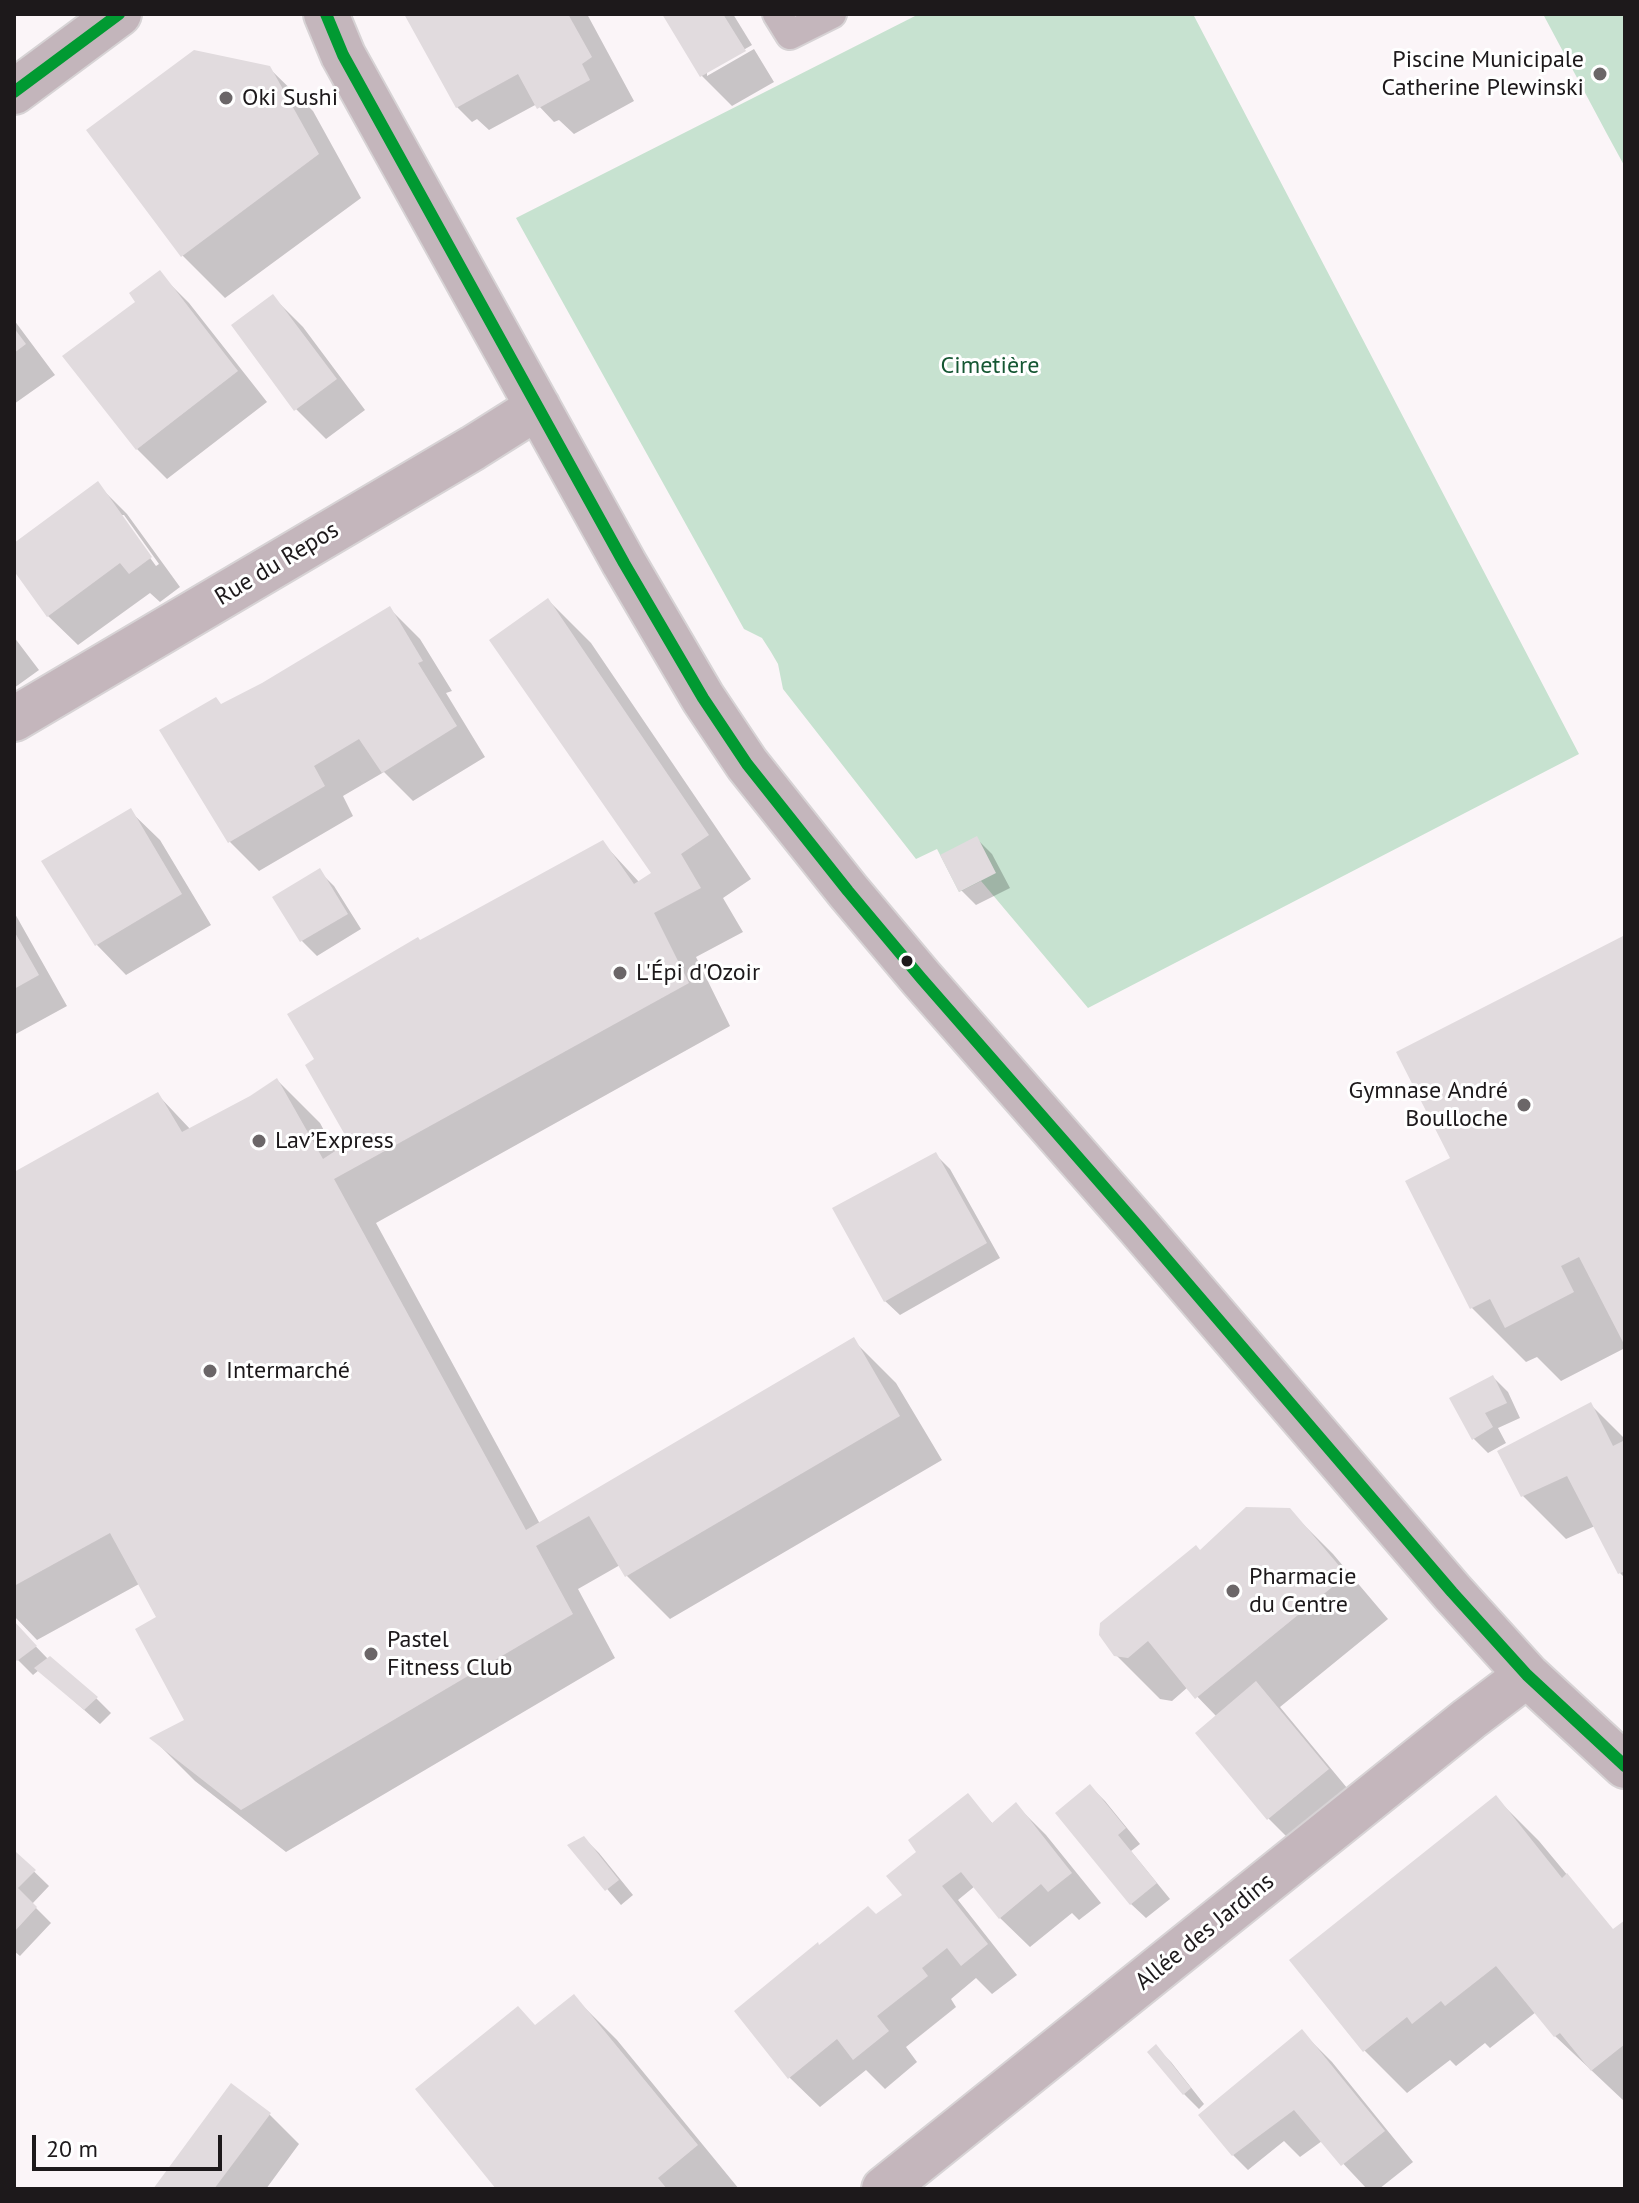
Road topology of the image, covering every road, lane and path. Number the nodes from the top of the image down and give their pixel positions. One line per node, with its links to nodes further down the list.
1 (119, 14): 5 (street)
2 (326, 14): 6 (street)
3 (777, 14): 4 (lane)
4 (832, 14)
5 (14, 92)
6 (538, 407): 7 (street, Rue du Repos); 8 (street)
7 (14, 719)
8 (1527, 1675): 9 (street); 10 (street, Allée des Jardins)
9 (1625, 1766)
10 (884, 2189)

